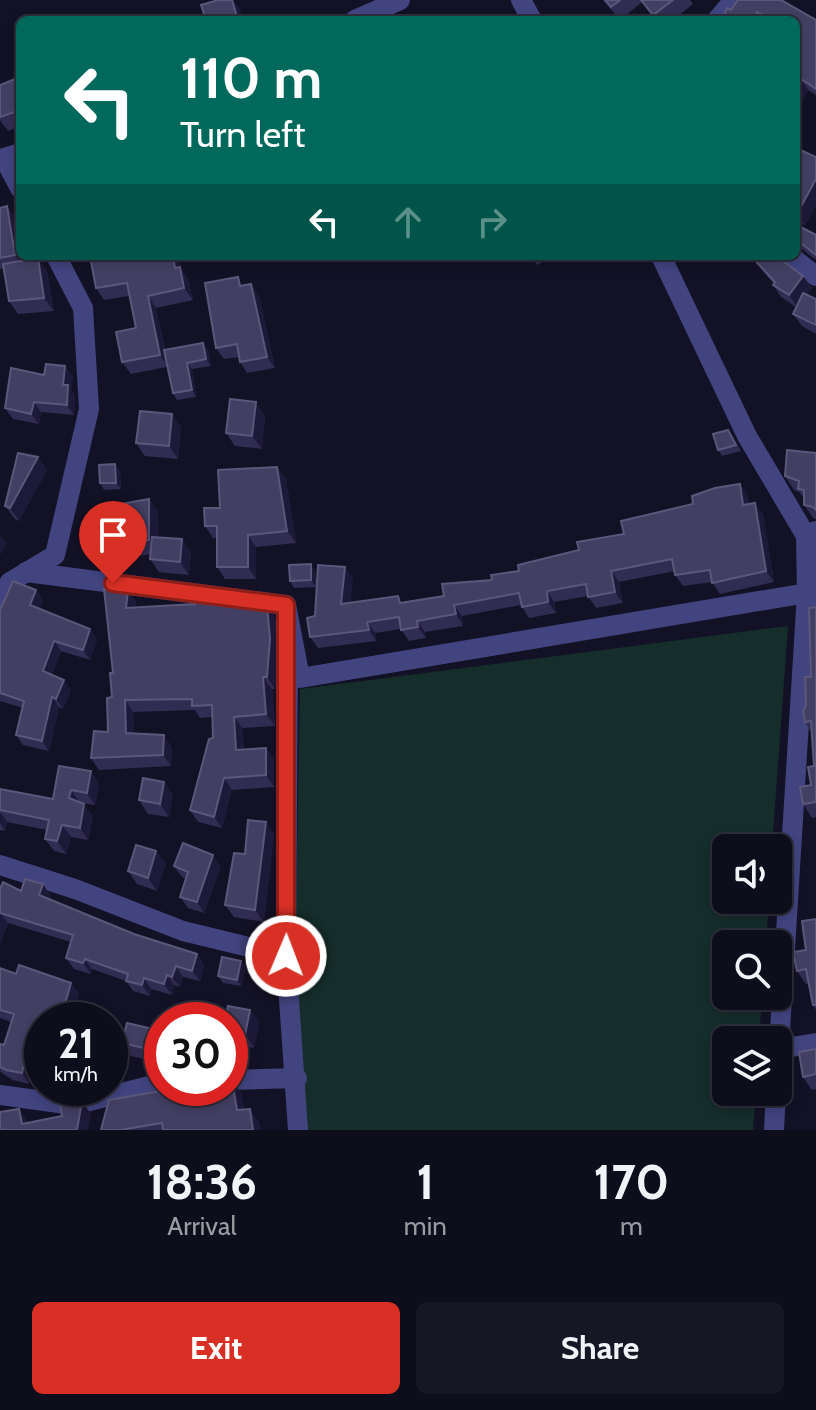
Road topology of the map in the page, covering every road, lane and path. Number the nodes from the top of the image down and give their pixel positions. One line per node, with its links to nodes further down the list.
1 (400, 0): 3 (street)
2 (734, 0): 4 (street)
3 (364, 16)
4 (720, 16)
5 (16, 154): 6 (street)
6 (16, 180)
7 (58, 260): 12 (street)
8 (663, 260): 11 (street)
9 (795, 260): 10 (street)
10 (816, 276)
11 (811, 533): 13 (street)
12 (26, 572): 14 (street); 15 (street)
13 (807, 593): 15 (street); 18 (street)
14 (0, 597)
15 (289, 618): 17 (street)
16 (0, 865): 17 (street)
17 (286, 956): 21 (street)
18 (780, 1026)
19 (816, 1043): 20 (street)
20 (792, 1047)
21 (297, 1078): 22 (street); 26 (street)
22 (248, 1079)
23 (144, 1087): 24 (street)
24 (0, 1095)
25 (775, 1106): 27 (street)
26 (298, 1130)
27 (774, 1130)

